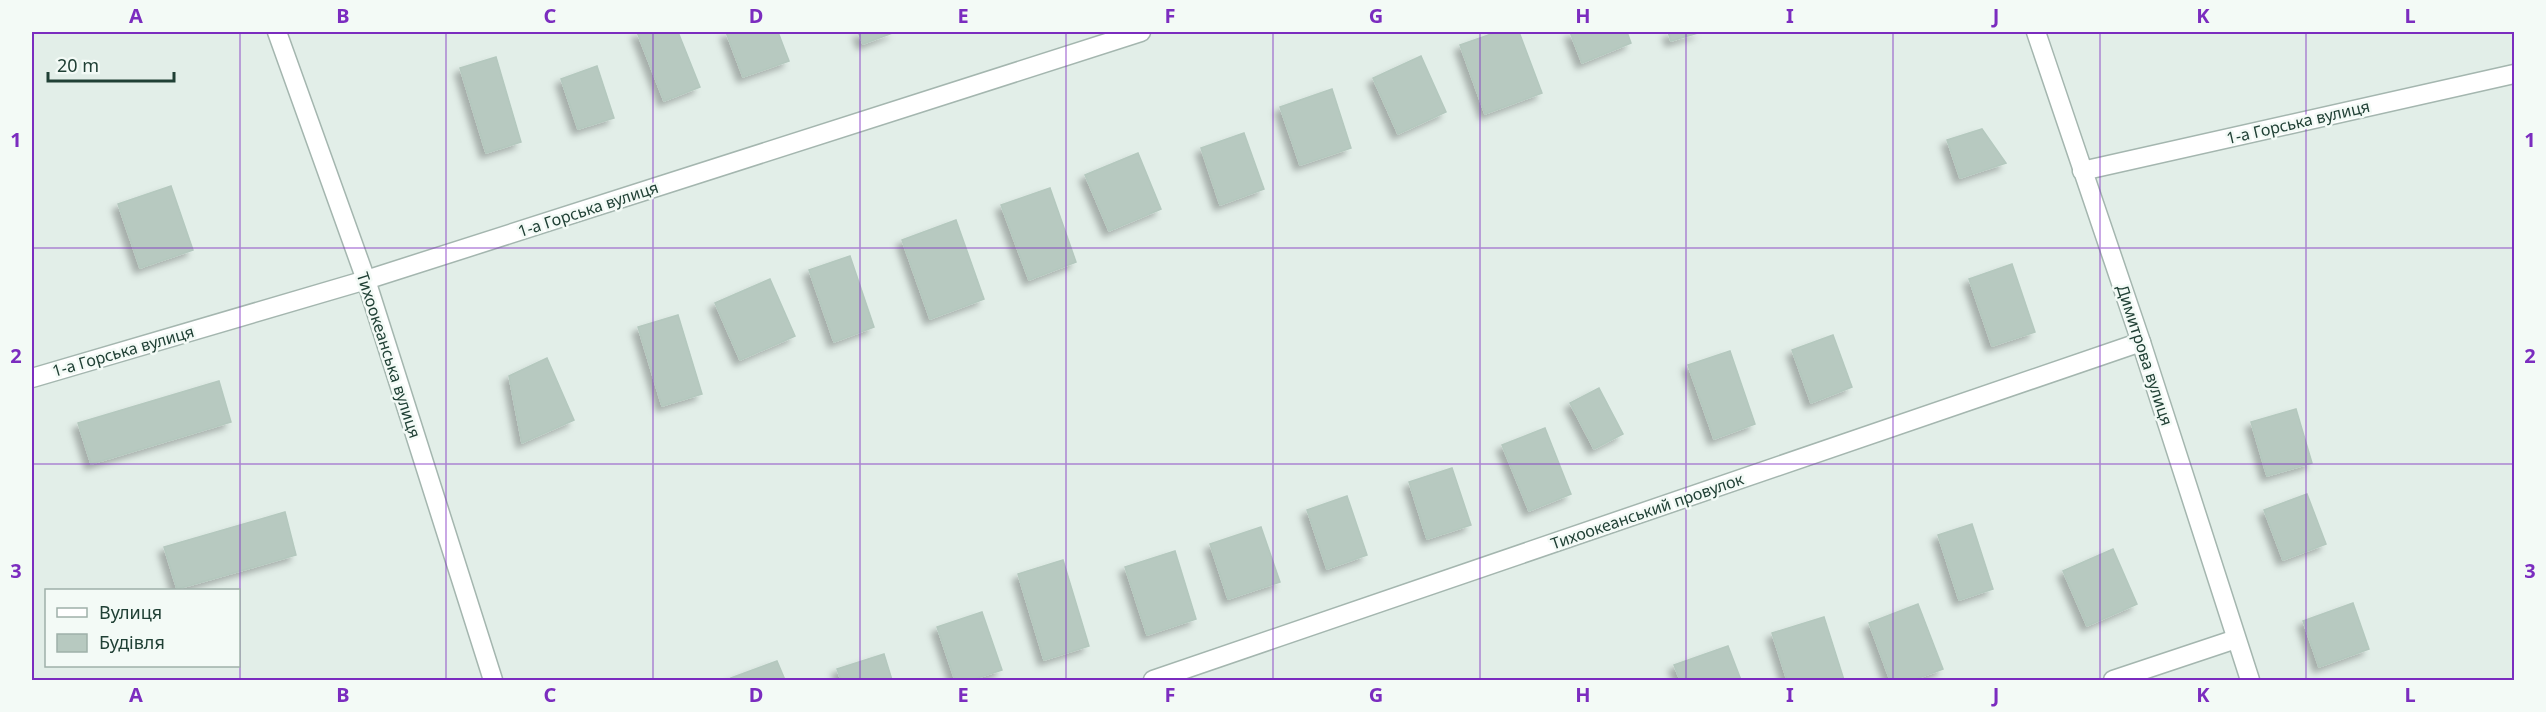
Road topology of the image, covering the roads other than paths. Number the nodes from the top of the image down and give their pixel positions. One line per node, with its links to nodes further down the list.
1 (277, 32): 6 (street, Тихоокеанська вулиця)
2 (1141, 32): 6 (street, 1-а Горська вулиця)
3 (2036, 32): 5 (street, Димитрова вулиця)
4 (2514, 74): 5 (street, 1-а Горська вулиця)
5 (2082, 171): 7 (street, Димитрова вулиця)
6 (366, 280): 8 (street, 1-а Горська вулиця); 10 (street, Тихоокеанська вулиця)
7 (2142, 342): 9 (street, Димитрова вулиця); 11 (street, Тихоокеанський провулок)
8 (32, 378)
9 (2236, 639): 12 (street); 13 (street, Димитрова вулиця)
10 (493, 681)
11 (1153, 681)
12 (2113, 681)
13 (2250, 681)

